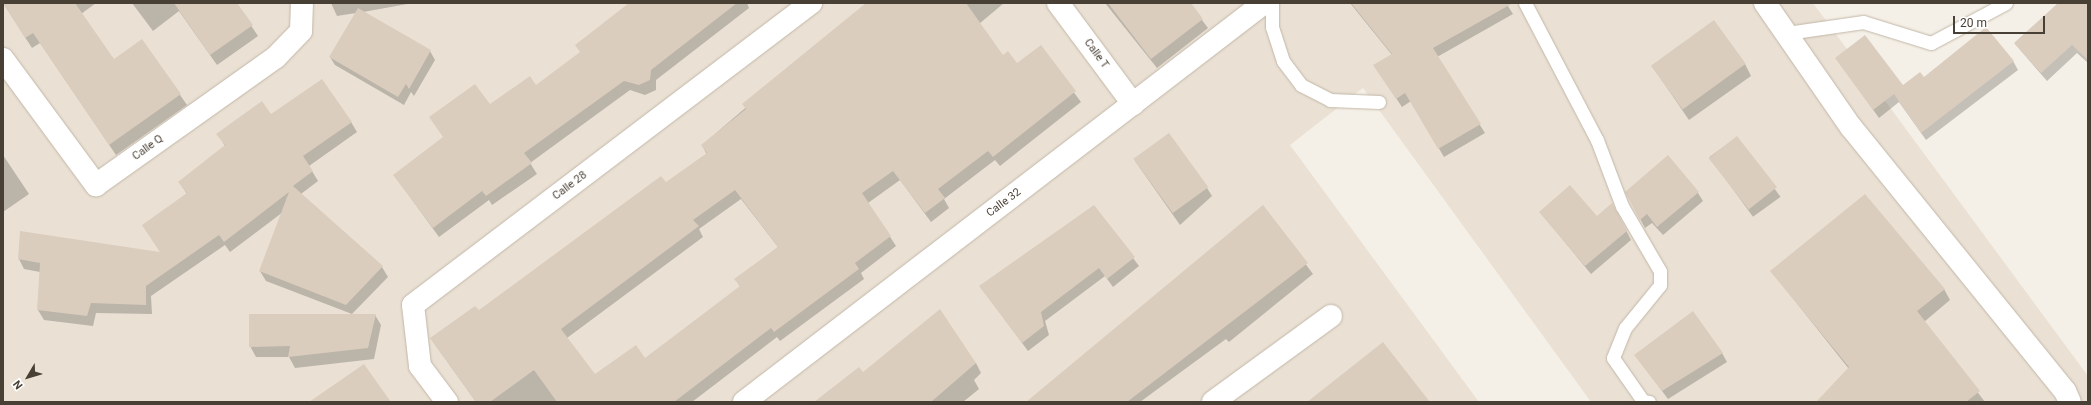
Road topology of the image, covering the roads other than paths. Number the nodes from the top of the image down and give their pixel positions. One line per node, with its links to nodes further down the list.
1 (302, 3): 10 (street, Calle Q)
2 (812, 3): 14 (street, Calle 28)
3 (1058, 3): 12 (street, Calle T)
4 (1264, 3): 12 (street, Calle 32)
5 (1272, 3): 11 (lane)
6 (1525, 3): 17 (lane)
7 (1765, 3): 9 (street)
8 (2006, 3): 9 (lane)
9 (1787, 33): 18 (street)
10 (3, 59)
11 (1380, 102)
12 (1133, 104): 15 (street, Calle 32)
13 (1331, 316): 16 (street)
14 (447, 402)
15 (744, 402)
16 (1213, 402)
17 (1649, 402)
18 (2070, 402)

